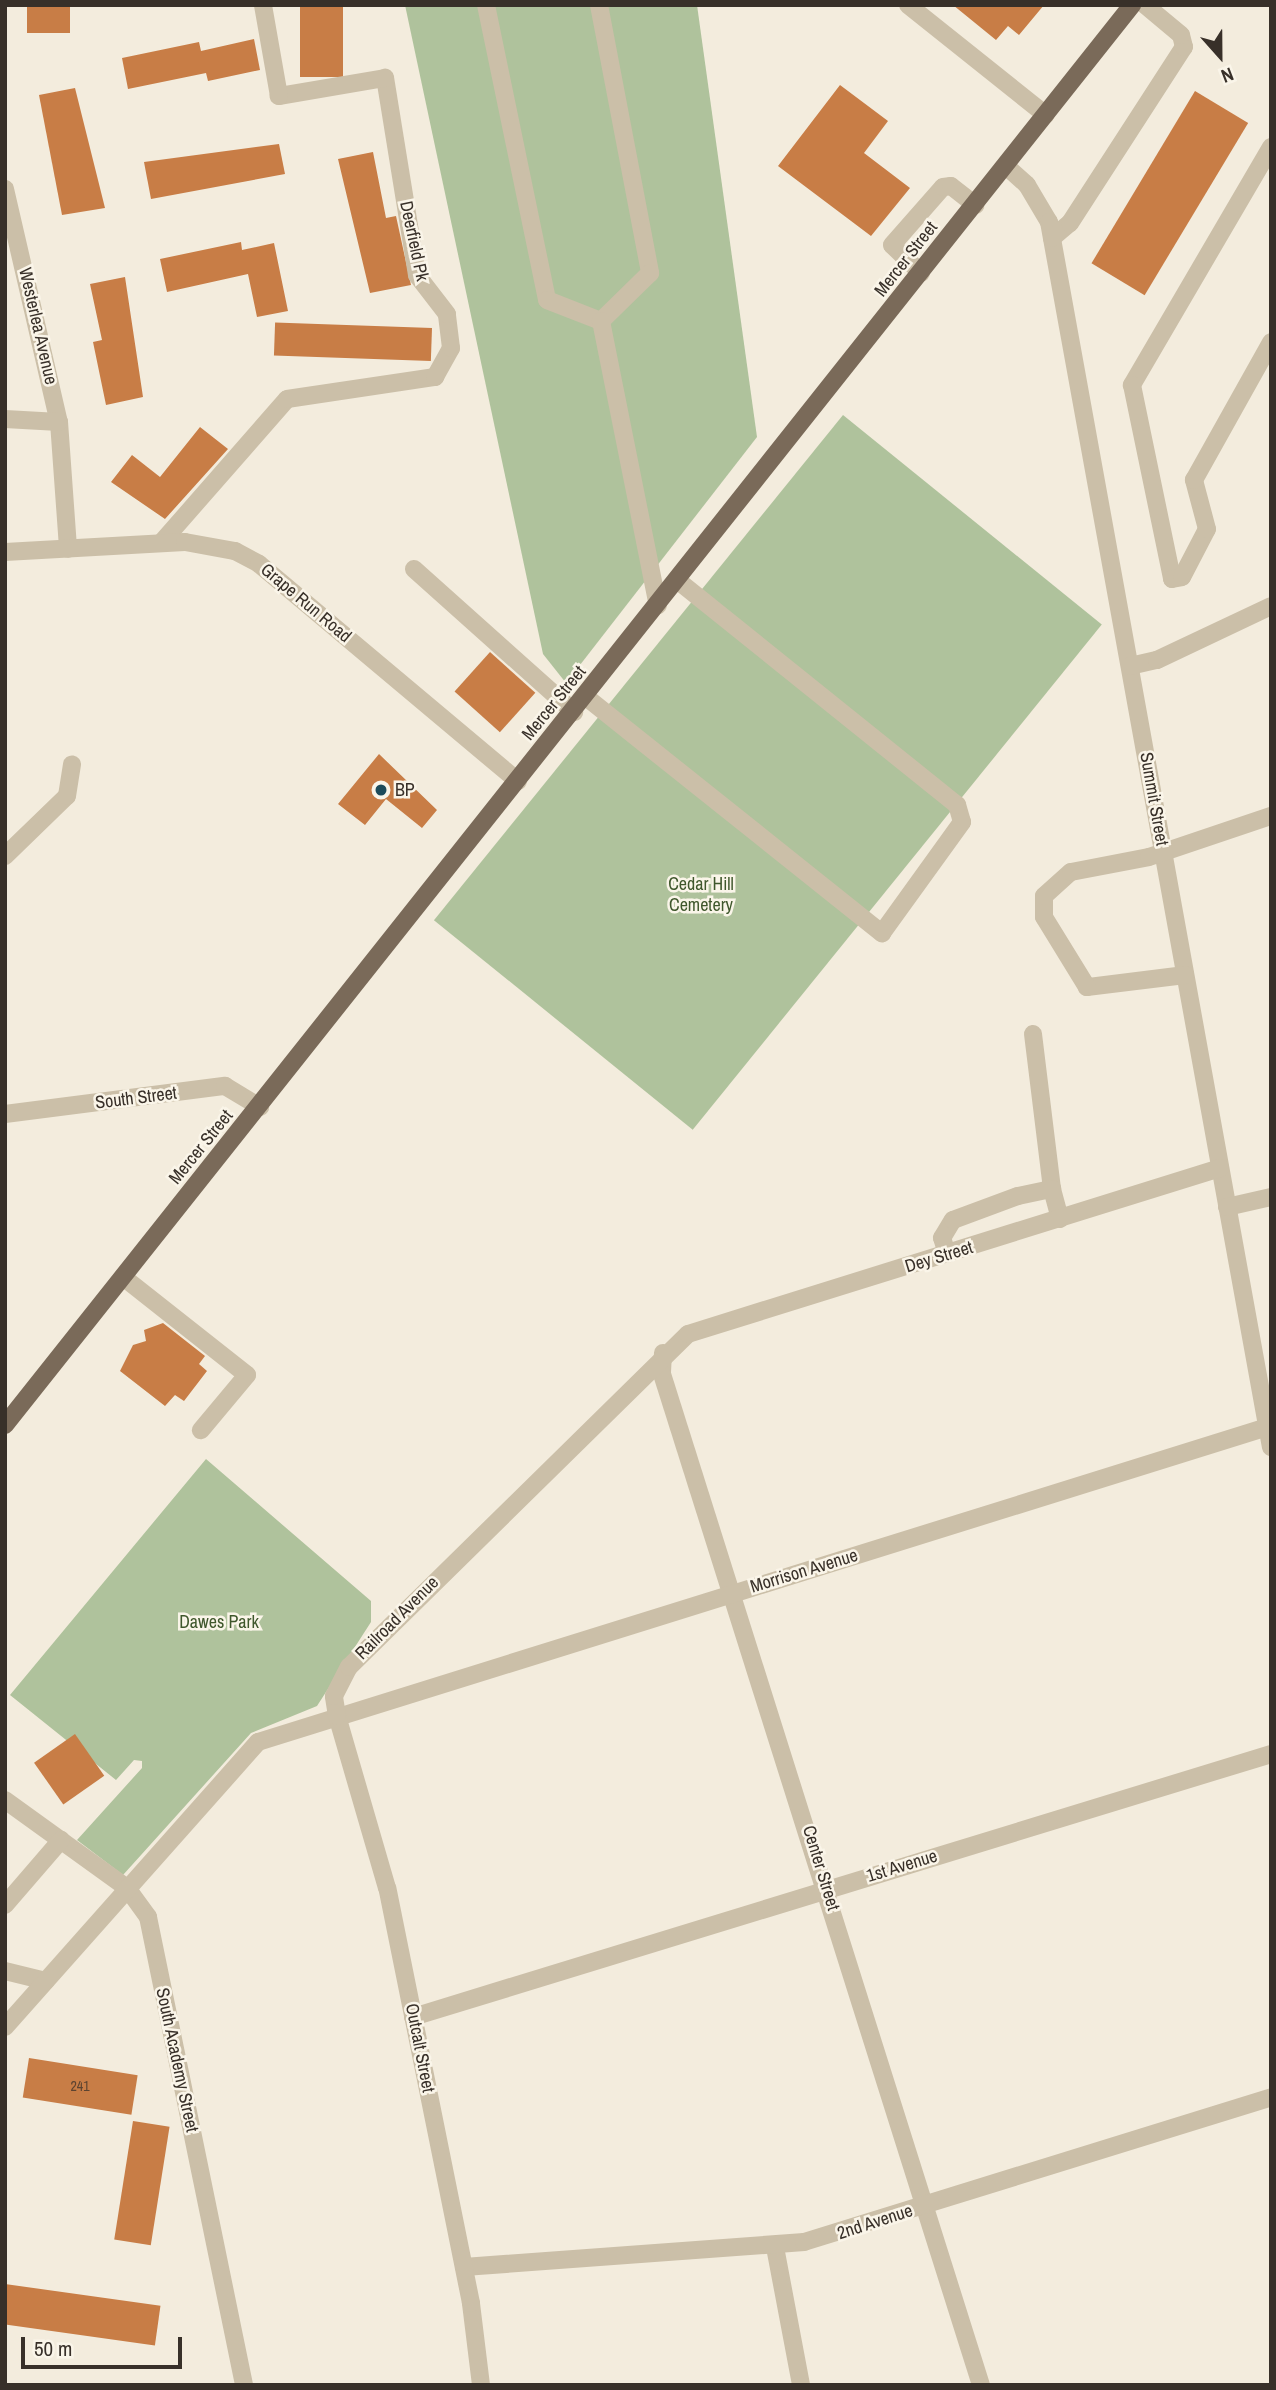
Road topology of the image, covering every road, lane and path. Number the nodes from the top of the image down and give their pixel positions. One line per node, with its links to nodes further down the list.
1 (263, 5): 18 (street, Deerfield Pk)
2 (486, 5): 14 (street)
3 (599, 5): 14 (street)
4 (908, 5): 7 (street)
5 (1132, 5): 7 (main road, Mercer Street)
6 (1145, 5): 12 (street)
7 (1046, 115): 9 (main road, Mercer Street)
8 (1271, 147): 15 (street)
9 (1006, 166): 11 (main road, Mercer Street); 12 (street, Summit Street)
10 (5, 189): 17 (street, Westerlea Avenue)
11 (975, 205): 13 (main road, Mercer Street); 13 (street)
12 (1052, 237): 25 (street, Summit Street)
13 (921, 273): 22 (main road, Mercer Street)
14 (601, 321): 23 (street)
15 (1271, 342)
16 (5, 419): 17 (street)
17 (59, 422): 19 (street, Westerlea Avenue)
18 (161, 543): 19 (street, Grape Run Road); 29 (street, Grape Run Road)
19 (68, 549): 20 (street, Grape Run Road)
20 (5, 552)
21 (414, 569): 27 (street)
22 (678, 581): 23 (main road, Mercer Street); 26 (street)
23 (658, 606): 26 (main road, Mercer Street)
24 (1271, 606): 25 (street)
25 (1130, 666): 31 (street, Summit Street)
26 (586, 697): 27 (main road, Mercer Street)
27 (573, 712): 29 (main road, Mercer Street)
28 (72, 764): 32 (street)
29 (518, 781): 35 (main road, Mercer Street)
30 (1271, 816): 31 (street)
31 (1163, 850): 33 (street, Summit Street); 33 (street)
32 (5, 856)
33 (1185, 975): 37 (street, Summit Street)
34 (1033, 1034): 38 (street)
35 (260, 1107): 36 (street, South Street); 43 (main road, Mercer Street)
36 (5, 1114)
37 (1220, 1168): 40 (street, Summit Street); 41 (street, Dey Street)
38 (1052, 1189): 41 (street); 42 (street)
39 (1271, 1197): 40 (street)
40 (1227, 1207): 46 (street, Summit Street)
41 (1060, 1219): 42 (street, Dey Street)
42 (947, 1254): 44 (street, Dey Street)
43 (123, 1277): 45 (main road, Mercer Street); 47 (street)
44 (663, 1353): 49 (street, Center Street); 50 (street, Railroad Avenue)
45 (5, 1425)
46 (1269, 1427): 48 (street, Summit Street); 49 (street, Morrison Avenue)
47 (201, 1430)
48 (1271, 1447)
49 (734, 1592): 50 (street, Morrison Avenue); 55 (street, Center Street)
50 (337, 1716): 54 (street); 59 (street, Outcalt Street)
51 (1271, 1754): 55 (street, 1st Avenue)
52 (5, 1800): 53 (street, South Academy Street)
53 (61, 1840): 54 (street, South Academy Street); 56 (street)
54 (127, 1888): 58 (street); 65 (street, South Academy Street)
55 (828, 1889): 59 (street, 1st Avenue); 62 (street, Center Street)
56 (5, 1905)
57 (5, 1971): 58 (street)
58 (46, 1981): 60 (street)
59 (414, 2017): 64 (street, Outcalt Street)
60 (5, 2027)
61 (1271, 2097): 62 (street, 2nd Avenue)
62 (926, 2205): 63 (street, 2nd Avenue); 68 (street, Center Street)
63 (775, 2247): 64 (street, 2nd Avenue); 67 (street)
64 (464, 2267): 66 (street, Outcalt Street)
65 (244, 2385)
66 (481, 2385)
67 (802, 2385)
68 (981, 2385)

